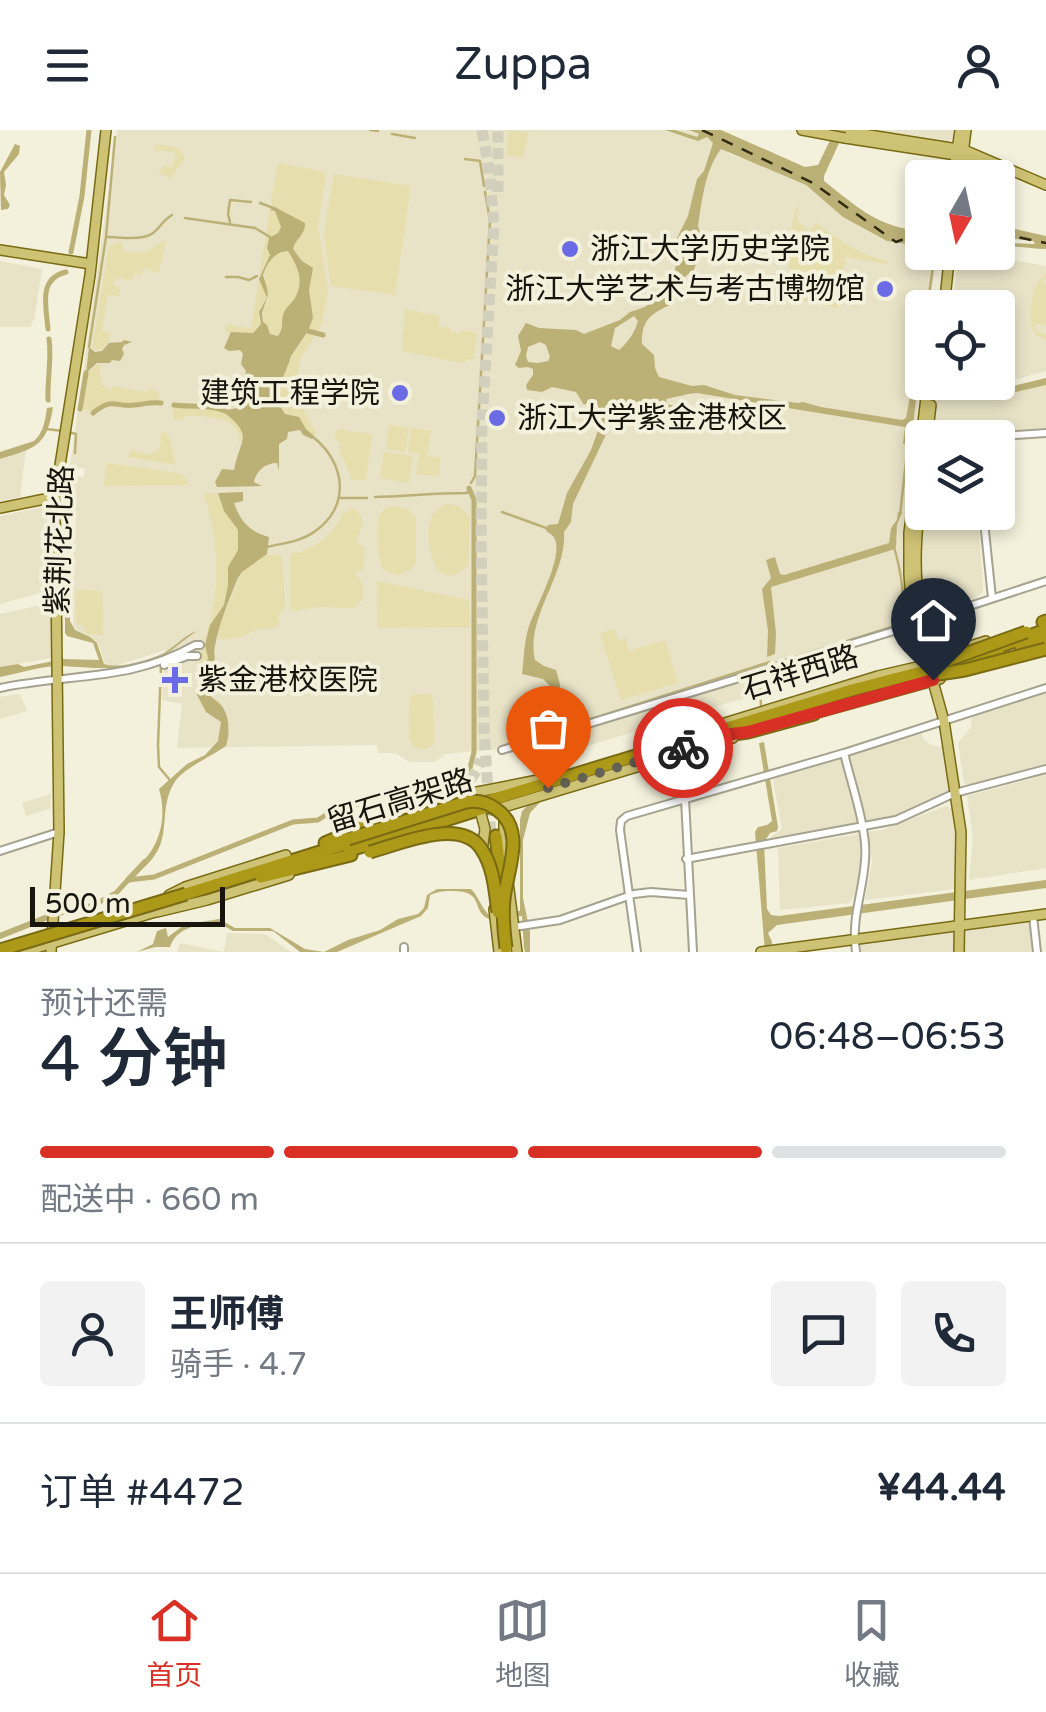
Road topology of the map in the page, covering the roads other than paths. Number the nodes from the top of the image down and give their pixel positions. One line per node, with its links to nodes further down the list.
1 (106, 130): 9 (main road, 紫荆花北路)
2 (802, 130): 4 (main road)
3 (963, 130): 5 (main road)
4 (840, 134): 5 (main road)
5 (960, 152): 6 (main road); 7 (main road)
6 (959, 160)
7 (1046, 189)
8 (0, 252): 9 (main road)
9 (90, 266): 12 (main road, 紫荆花北路)
10 (1046, 433): 11 (street)
11 (1015, 435)
12 (55, 500): 13 (main road); 26 (main road, 紫荆花北路)
13 (0, 510)
14 (909, 530): 19 (main road)
15 (917, 530): 19 (main road)
16 (985, 530): 18 (street)
17 (1046, 581): 18 (street)
18 (992, 598): 19 (street)
19 (920, 622): 25 (main road); 33 (street)
20 (1046, 635): 24 (highway); 25 (highway, 留石高架路, bridge); 25 (highway, bridge)
21 (200, 645): 23 (street)
22 (197, 656): 23 (street)
23 (166, 662): 26 (street)
24 (978, 669): 25 (main road, 石祥西路)
25 (930, 672): 29 (main road, 石祥西路); 30 (main road, 石祥西路); 31 (highway, 留石高架路); 32 (main road)
26 (58, 678): 28 (street); 44 (main road, 紫荆花北路)
27 (1046, 688): 32 (street)
28 (0, 690)
29 (808, 696): 31 (highway)
30 (814, 714): 31 (highway)
31 (761, 721): 36 (main road, 石祥西路); 36 (highway, 留石高架路); 36 (main road, 石祥西路)
32 (946, 721): 34 (street); 38 (main road)
33 (502, 750)
34 (844, 753): 40 (street); 43 (street)
35 (1046, 769): 38 (street)
36 (548, 785): 37 (highway, 留石高架路)
37 (529, 791): 41 (main road); 45 (main road); 50 (highway, 留石高架路); 52 (highway, 留石高架路)
38 (957, 792): 43 (street); 62 (main road)
39 (443, 798): 45 (highway)
40 (684, 798): 49 (street); 57 (street)
41 (506, 806): 42 (main road); 61 (main road)
42 (481, 814): 48 (main road); 67 (main road)
43 (861, 825): 49 (street); 64 (street)
44 (59, 832): 47 (street); 63 (main road, 紫荆花北路)
45 (348, 836): 50 (highway); 67 (highway, bridge)
46 (493, 836): 67 (highway)
47 (0, 851)
48 (351, 855): 51 (main road); 52 (highway)
49 (686, 859): 55 (street)
50 (284, 860): 52 (highway, 留石高架路); 54 (main road)
51 (316, 866): 58 (main road); 67 (highway, bridge)
52 (256, 875): 53 (highway, 留石高架路)
53 (223, 886): 54 (main road); 56 (highway, 留石高架路); 58 (main road)
54 (169, 895): 63 (main road)
55 (689, 895): 57 (street); 72 (street)
56 (187, 896): 65 (highway, 留石高架路, bridge); 69 (highway, 留石高架路, bridge)
57 (628, 896): 61 (street); 71 (street)
58 (157, 912): 66 (main road)
59 (1046, 915): 60 (main road)
60 (1033, 917): 62 (main road); 75 (street)
61 (519, 927): 67 (main road)
62 (960, 927): 64 (main road); 74 (main road)
63 (51, 930): 65 (main road); 66 (main road, 紫荆花北路)
64 (855, 944): 68 (main road)
65 (0, 948)
66 (51, 948): 70 (main road)
67 (507, 951)
68 (780, 951): 73 (main road)
69 (9, 952)
70 (23, 952)
71 (637, 952)
72 (692, 952)
73 (761, 952)
74 (960, 952)
75 (1037, 952)

